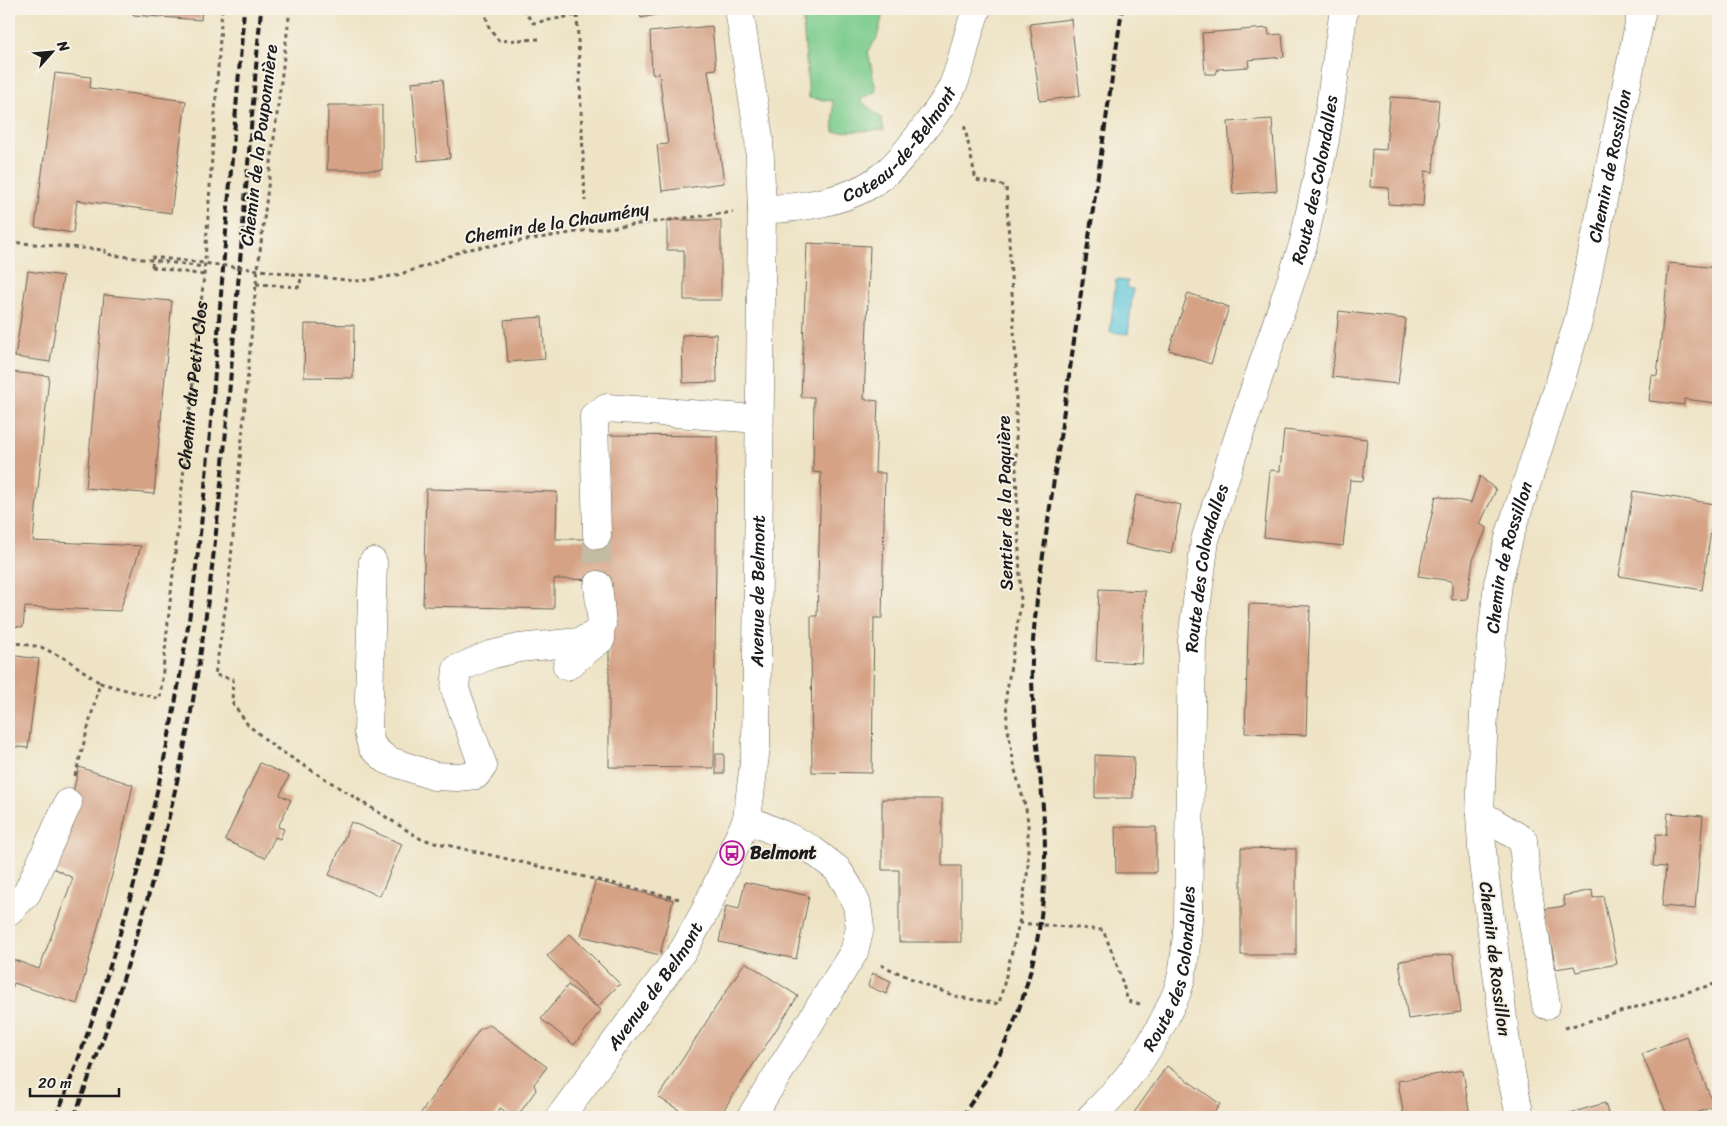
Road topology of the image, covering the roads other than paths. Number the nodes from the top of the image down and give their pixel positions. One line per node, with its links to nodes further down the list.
1 (739, 9): 5 (street, Avenue de Belmont)
2 (977, 9): 5 (street, Coteau-de-Belmont)
3 (1344, 9): 19 (street, Route des Colondalles)
4 (1642, 9): 13 (street, Chemin de Rossillon)
5 (762, 209): 6 (street, Avenue de Belmont)
6 (759, 420): 7 (street); 14 (street, Avenue de Belmont)
7 (597, 535)
8 (373, 562): 10 (street)
9 (598, 585): 10 (street)
10 (602, 625): 11 (street)
11 (567, 666)
12 (68, 803): 15 (street)
13 (1480, 814): 16 (street); 20 (street, Chemin de Rossillon)
14 (746, 819): 17 (street, Avenue de Belmont); 18 (street)
15 (9, 911)
16 (1546, 1005)
17 (560, 1117)
18 (750, 1117)
19 (1091, 1117)
20 (1520, 1117)

